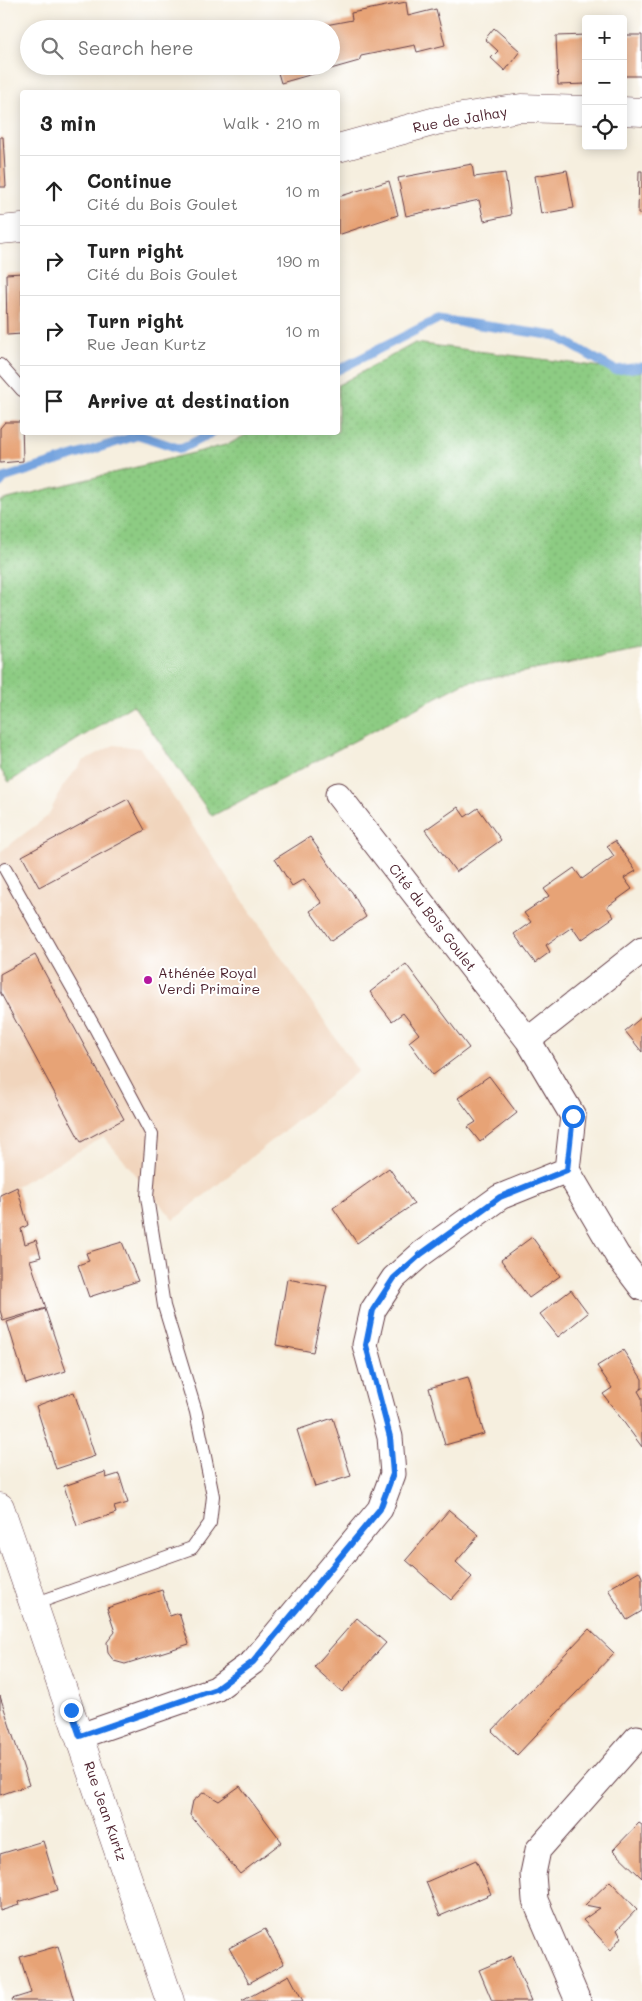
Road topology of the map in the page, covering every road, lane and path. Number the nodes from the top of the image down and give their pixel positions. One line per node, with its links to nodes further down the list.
1 (582, 110): 4 (main road, Rue de Jalhay)
2 (627, 112): 3 (main road)
3 (642, 112)
4 (340, 147)
5 (20, 228): 6 (main road)
6 (0, 230)
7 (0, 365): 8 (lane)
8 (20, 388)
9 (338, 796): 12 (street, Cité du Bois Goulet)
10 (5, 869): 16 (lane)
11 (642, 950): 12 (street)
12 (528, 1040): 13 (street, Cité du Bois Goulet)
13 (567, 1170): 14 (street); 17 (street)
14 (642, 1288)
15 (0, 1507): 16 (main road, Rue Jean Kurtz)
16 (34, 1604): 17 (main road, Rue Jean Kurtz)
17 (80, 1736): 19 (main road, Rue Jean Kurtz)
18 (637, 1738): 20 (street)
19 (170, 2001)
20 (578, 2001)

